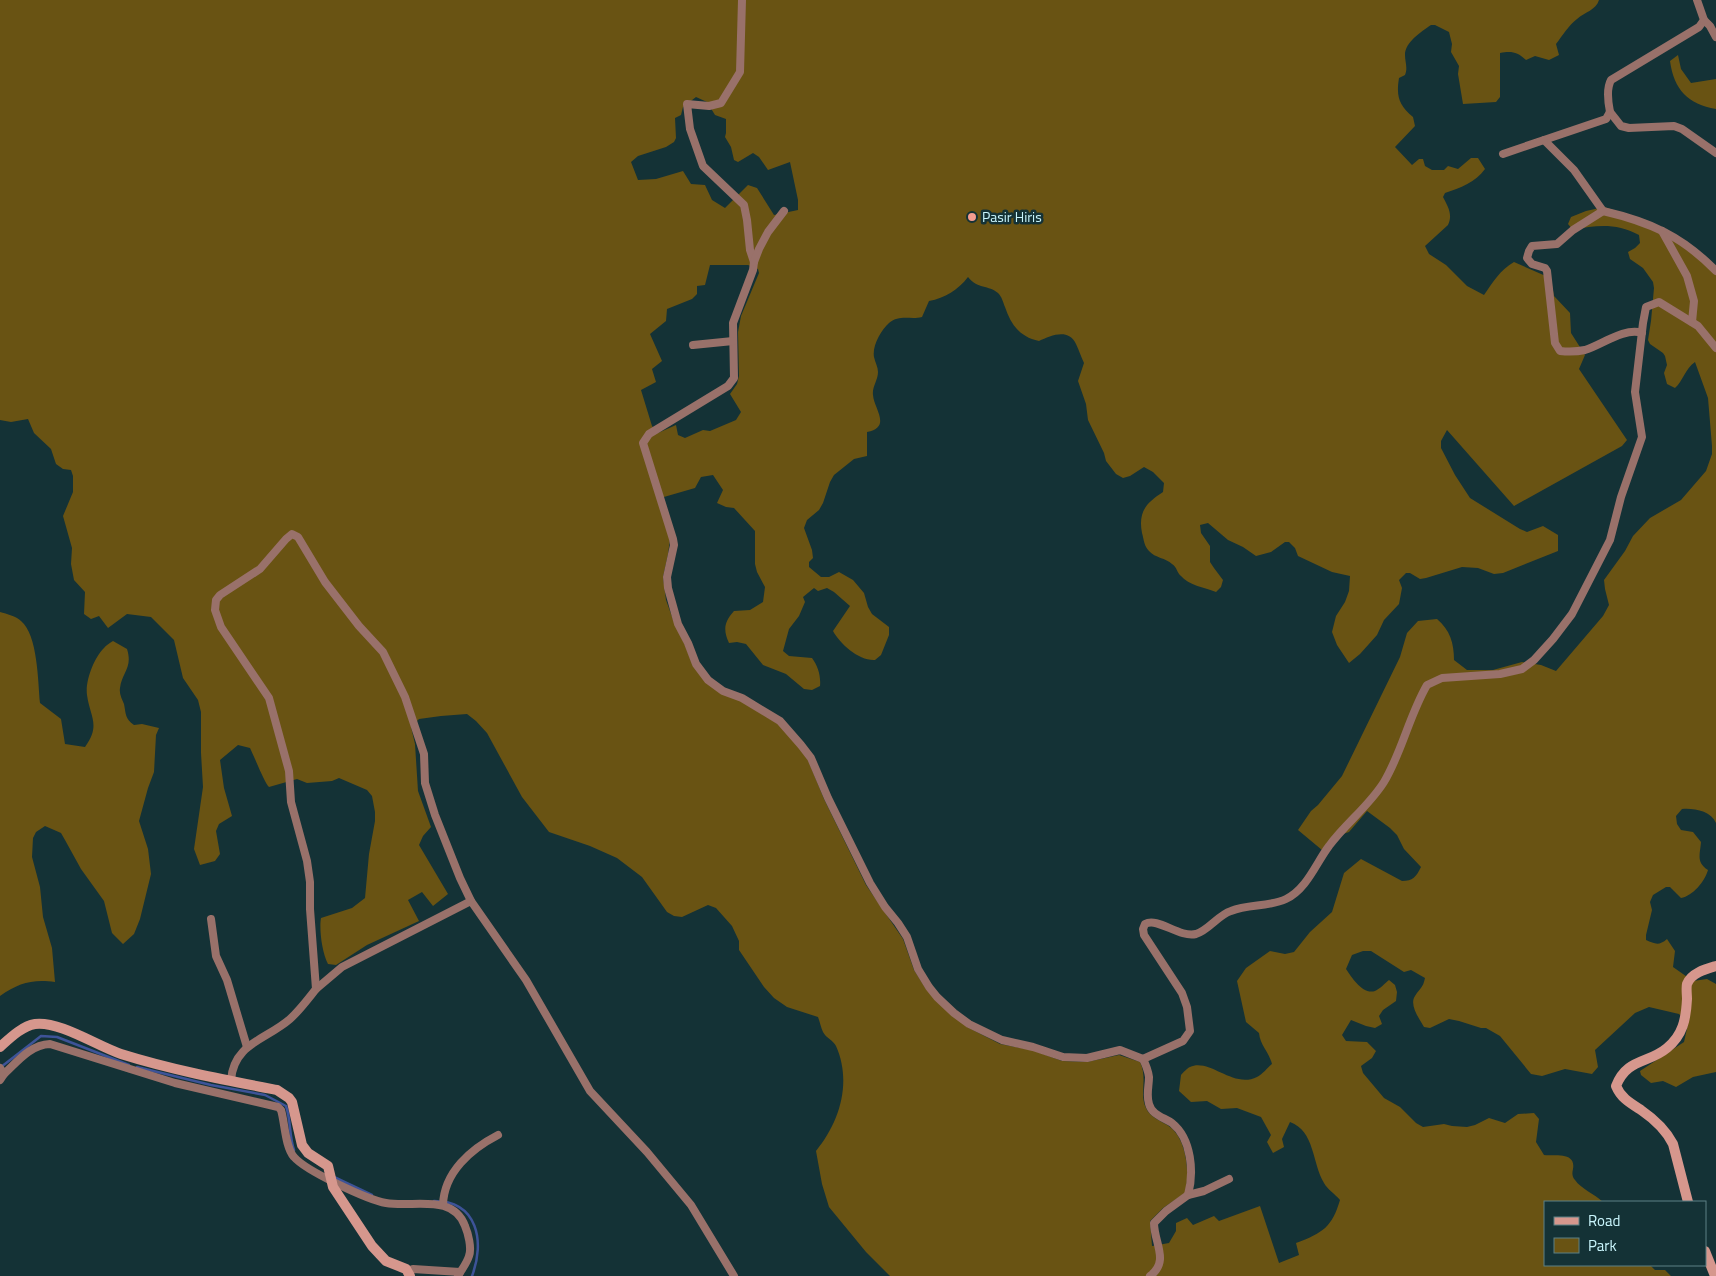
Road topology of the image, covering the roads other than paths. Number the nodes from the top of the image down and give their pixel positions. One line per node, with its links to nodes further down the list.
1 (742, 0): 12 (street)
2 (1697, 0): 3 (street)
3 (1704, 20): 4 (street); 5 (street)
4 (1716, 36)
5 (1610, 112): 6 (street); 7 (street)
6 (1544, 140): 8 (street); 10 (street)
7 (1716, 153)
8 (1503, 154)
9 (784, 211): 12 (street)
10 (1603, 211): 11 (street); 15 (street)
11 (1661, 230): 13 (street); 14 (street)
12 (754, 262): 16 (street)
13 (1716, 271)
14 (1692, 322): 15 (street); 18 (street)
15 (1642, 333): 25 (street)
16 (732, 341): 17 (street); 25 (street)
17 (693, 344)
18 (1716, 348)
19 (471, 901): 22 (street); 22 (street); 37 (street)
20 (211, 919): 24 (street)
21 (1716, 966): 33 (street)
22 (316, 989): 24 (street)
23 (0, 1047): 27 (street)
24 (247, 1047): 27 (street)
25 (1143, 1059): 31 (street)
26 (1, 1074): 29 (street)
27 (231, 1080): 29 (street)
28 (498, 1134): 32 (street)
29 (329, 1175): 32 (street); 35 (street)
30 (1229, 1179): 31 (street)
31 (1188, 1195): 38 (street)
32 (443, 1201): 36 (street)
33 (1688, 1201)
34 (1706, 1254): 39 (street)
35 (409, 1273): 36 (street)
36 (459, 1274)
37 (734, 1276)
38 (1150, 1276)
39 (1715, 1276)

